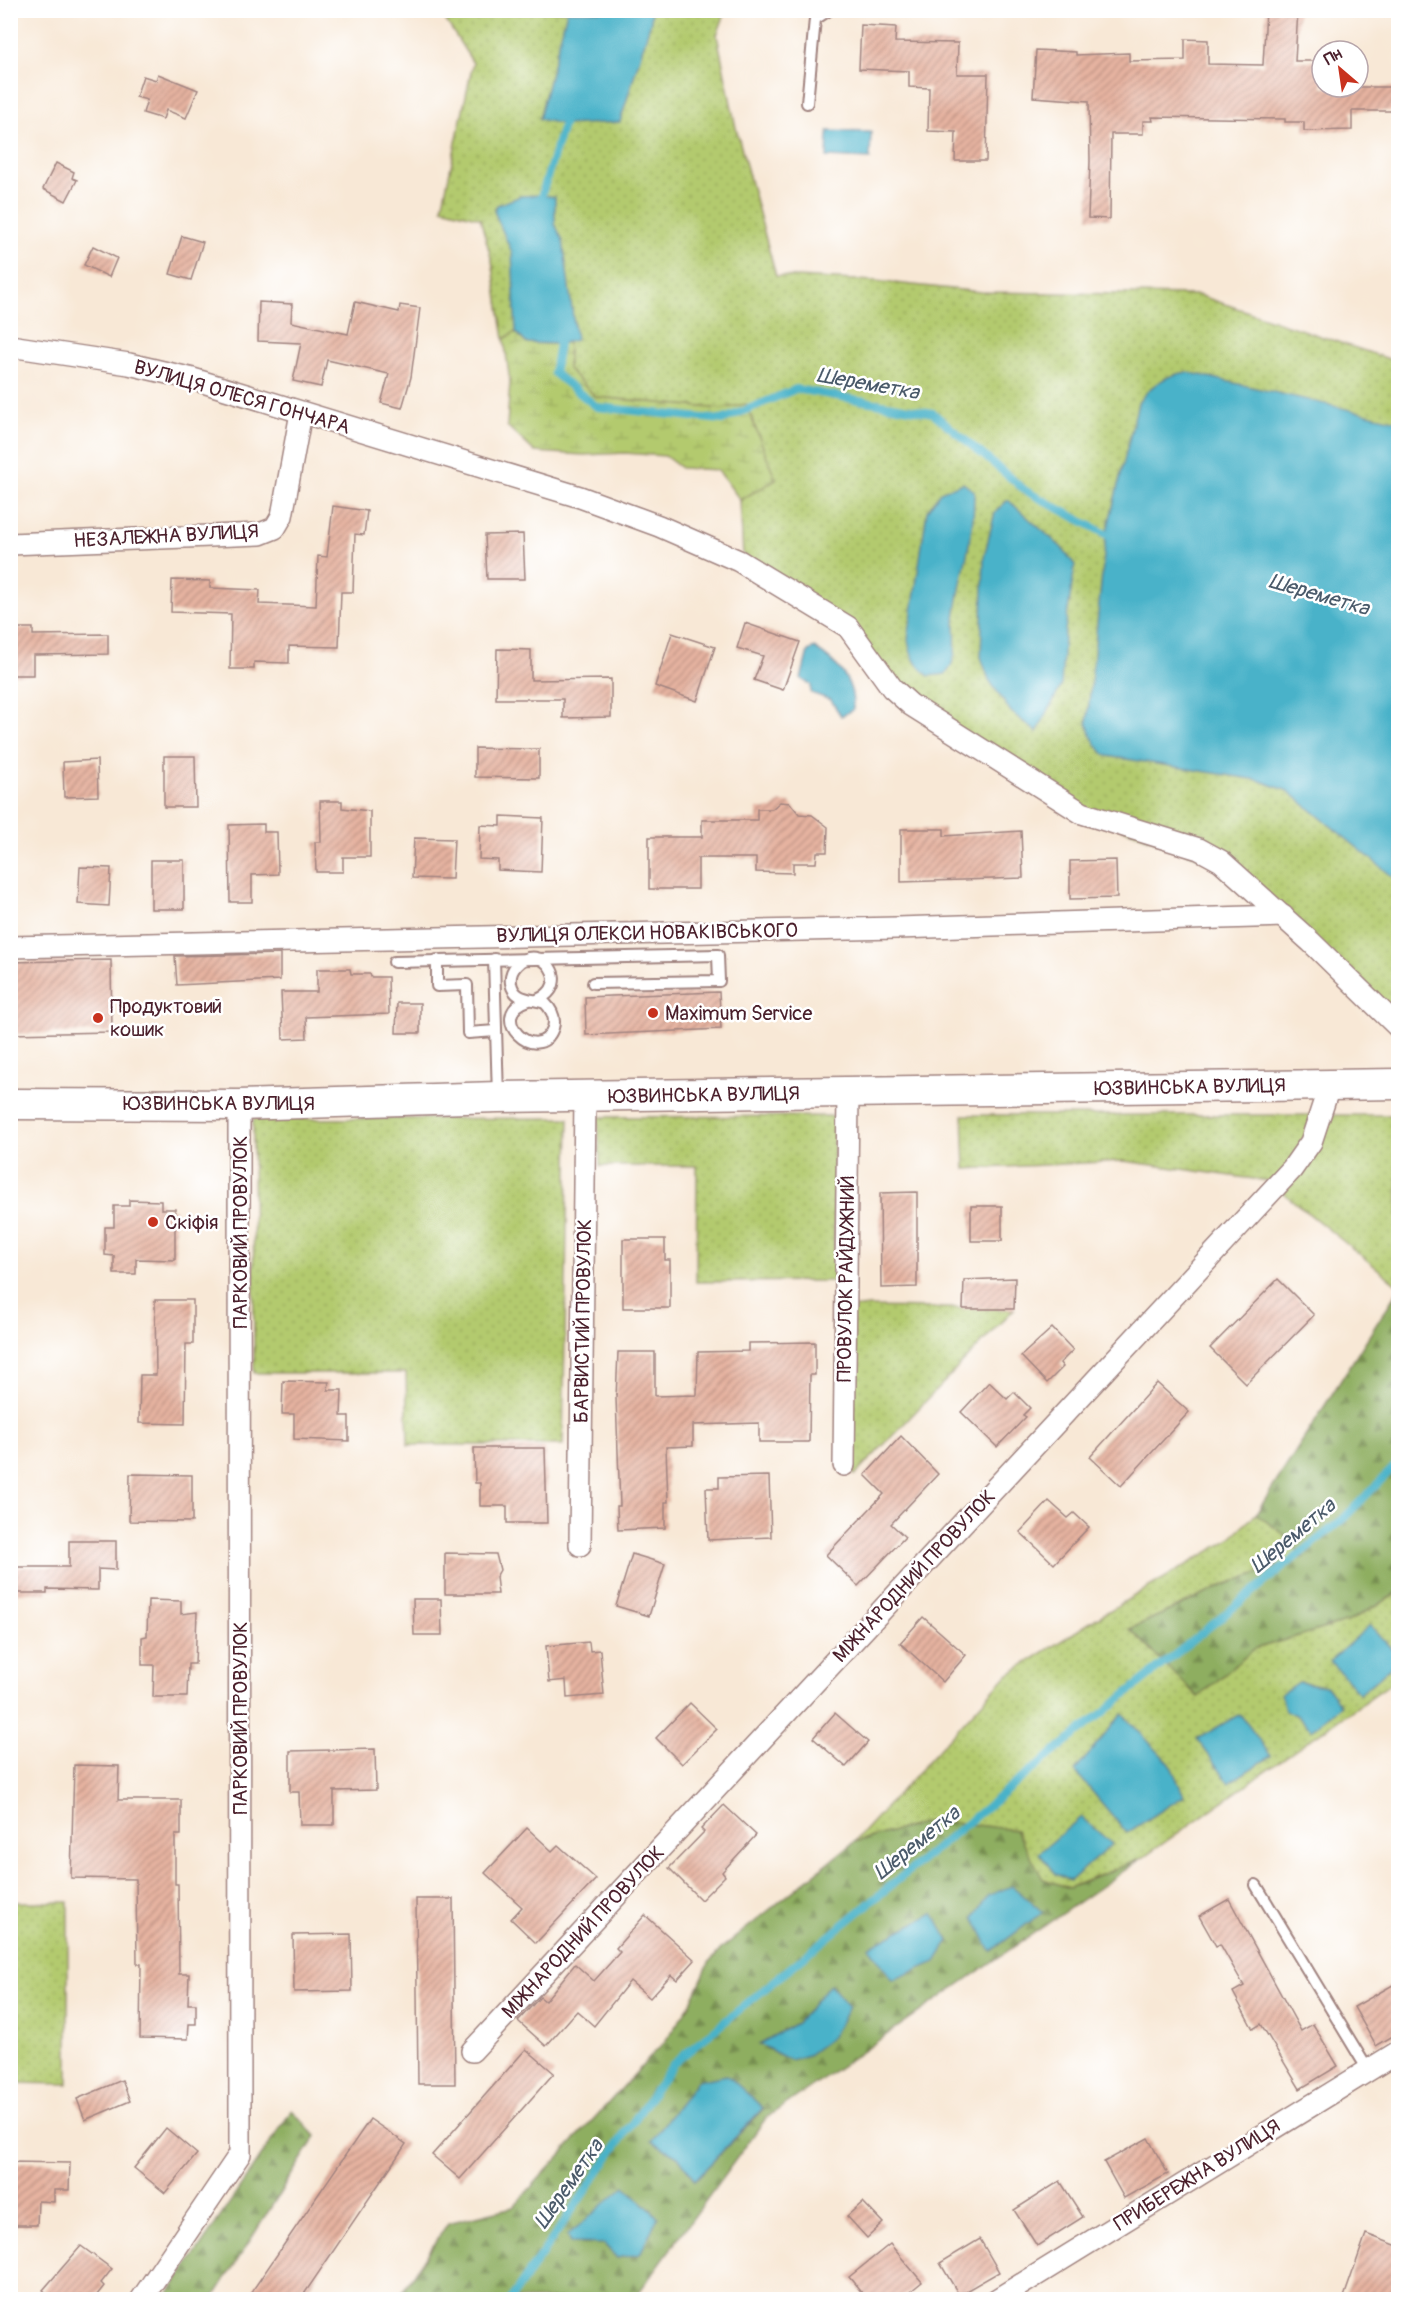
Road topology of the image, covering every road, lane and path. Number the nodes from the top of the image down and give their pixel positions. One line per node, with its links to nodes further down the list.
1 (829, 10): 2 (lane)
2 (807, 103)
3 (10, 346): 4 (street, ВУЛИЦЯ ОЛЕСЯ ГОНЧАРА)
4 (301, 413): 5 (street, НЕЗАЛЕЖНА ВУЛИЦЯ); 6 (street, ВУЛИЦЯ ОЛЕСЯ ГОНЧАРА)
5 (10, 544)
6 (1283, 916): 7 (street, ВУЛИЦЯ ОЛЕКСИ НОВАКІВСЬКОГО); 13 (street, ВУЛИЦЯ ОЛЕСЯ ГОНЧАРА)
7 (10, 946)
8 (531, 957): 8 (lane); 9 (lane); 12 (lane)
9 (494, 959): 10 (lane); 14 (lane)
10 (437, 960): 11 (lane); 14 (lane)
11 (394, 962)
12 (593, 983)
13 (1398, 1027)
14 (496, 1031): 19 (lane)
15 (1330, 1084): 16 (main road, ЮЗВИНСЬКА ВУЛИЦЯ); 17 (main road, ЮЗВИНСЬКА ВУЛИЦЯ); 25 (street, МІЖНАРОДНИЙ ПРОВУЛОК)
16 (1398, 1084)
17 (848, 1094): 18 (main road, ЮЗВИНСЬКА ВУЛИЦЯ); 22 (street, ПРОВУЛОК РАЙДУЖНИЙ)
18 (585, 1096): 19 (main road, ЮЗВИНСЬКА ВУЛИЦЯ); 23 (street, БАРВИСТИЙ ПРОВУЛОК)
19 (498, 1097): 21 (main road, ЮЗВИНСЬКА ВУЛИЦЯ)
20 (10, 1104): 21 (main road, ЮЗВИНСЬКА ВУЛИЦЯ)
21 (240, 1105): 28 (street, ПАРКОВИЙ ПРОВУЛОК)
22 (844, 1465)
23 (580, 1545)
24 (1256, 1885): 27 (lane)
25 (472, 2051)
26 (1398, 2052): 27 (street, ПРИБЕРЕЖНА ВУЛИЦЯ)
27 (1368, 2070): 29 (street, ПРИБЕРЕЖНА ВУЛИЦЯ)
28 (141, 2300)
29 (996, 2300)

